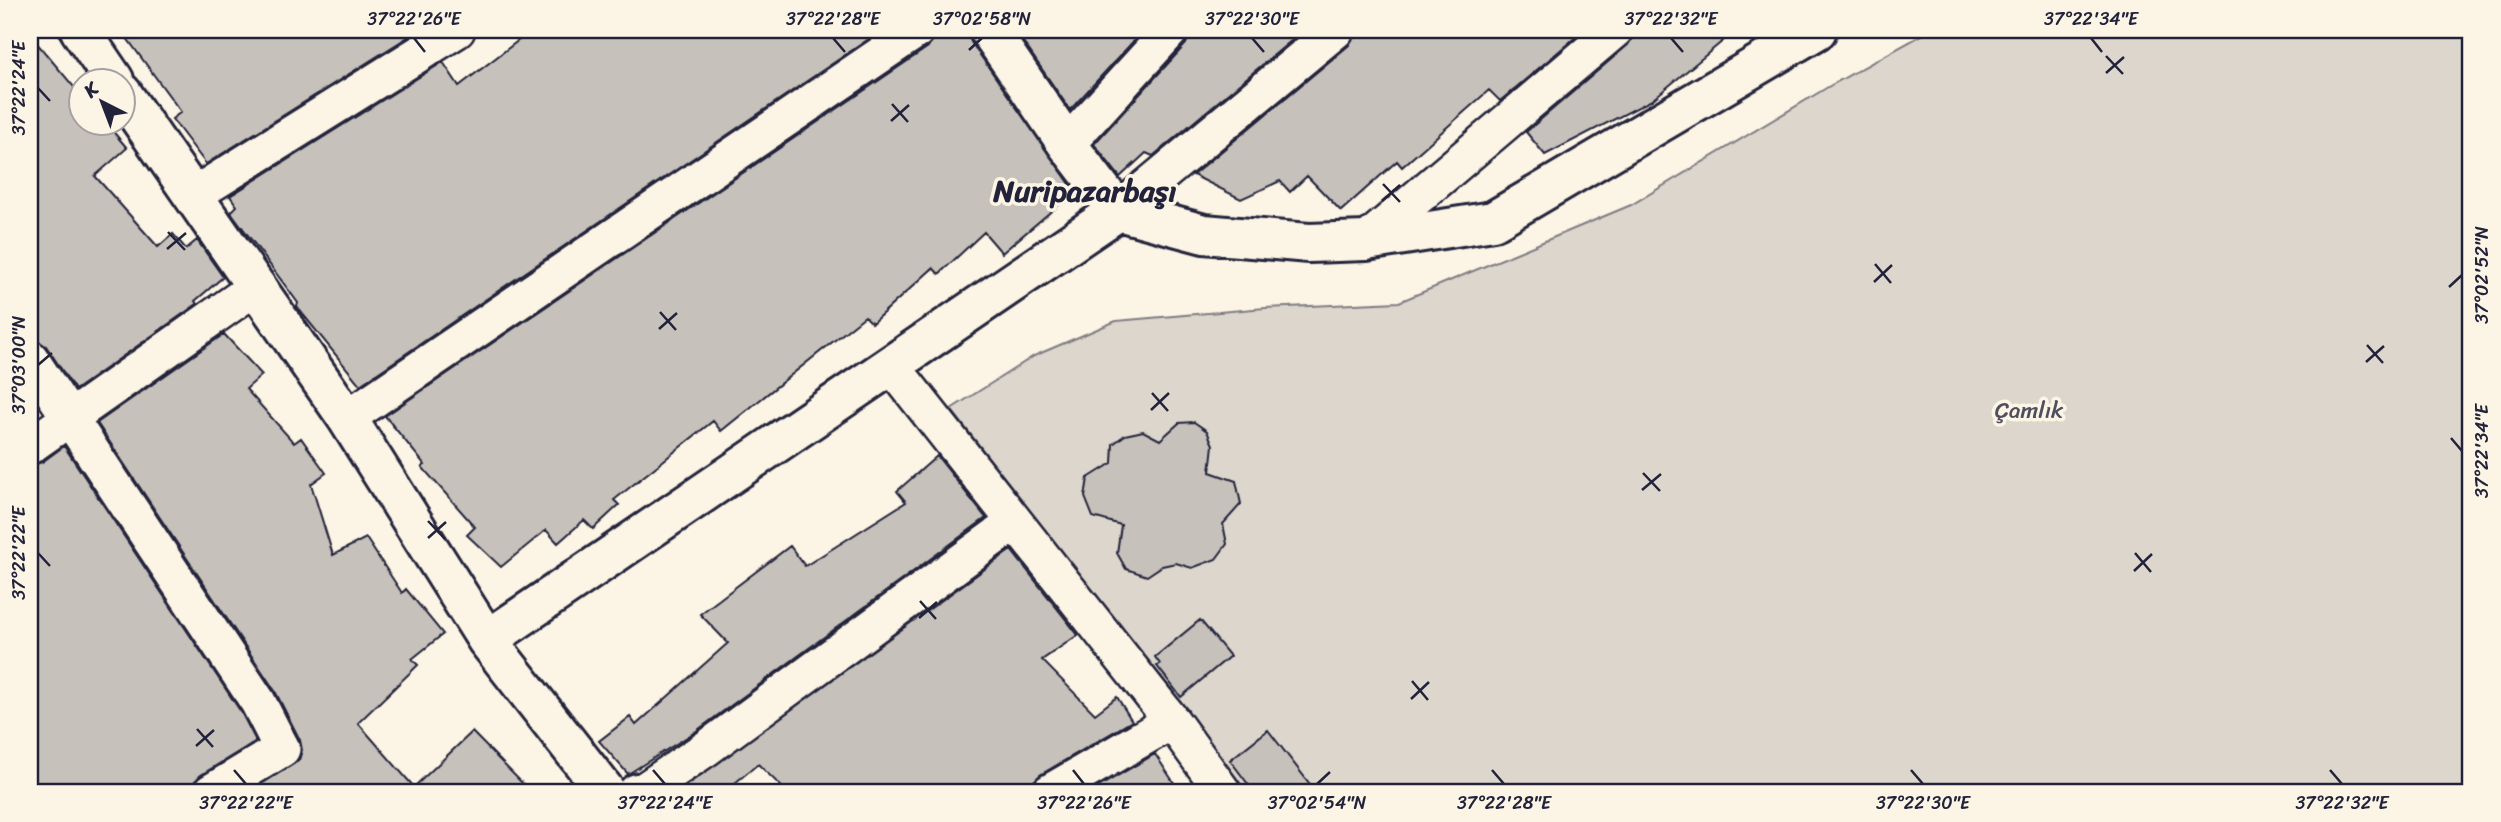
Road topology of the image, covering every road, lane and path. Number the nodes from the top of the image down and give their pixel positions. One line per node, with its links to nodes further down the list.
1 (80, 30): 9 (street)
2 (457, 30): 12 (street)
3 (917, 30): 19 (street)
4 (989, 30): 11 (street)
5 (1171, 30): 11 (street)
6 (1336, 30): 13 (street)
7 (1615, 30): 14 (street)
8 (1806, 33): 14 (street)
9 (104, 66)
10 (136, 114): 12 (street)
11 (1067, 144): 13 (street)
12 (192, 196): 15 (street)
13 (1118, 211): 14 (street); 17 (street)
14 (1366, 241)
15 (257, 286): 18 (street); 19 (street)
16 (30, 358): 18 (street)
17 (892, 366): 21 (street); 22 (street)
18 (69, 416): 20 (street); 24 (street)
19 (347, 418): 22 (street)
20 (30, 446)
21 (1015, 522): 23 (street); 26 (street)
22 (487, 640): 25 (street)
23 (1172, 721): 27 (street); 28 (street)
24 (211, 792)
25 (606, 792)
26 (636, 792)
27 (1050, 792)
28 (1223, 792)

